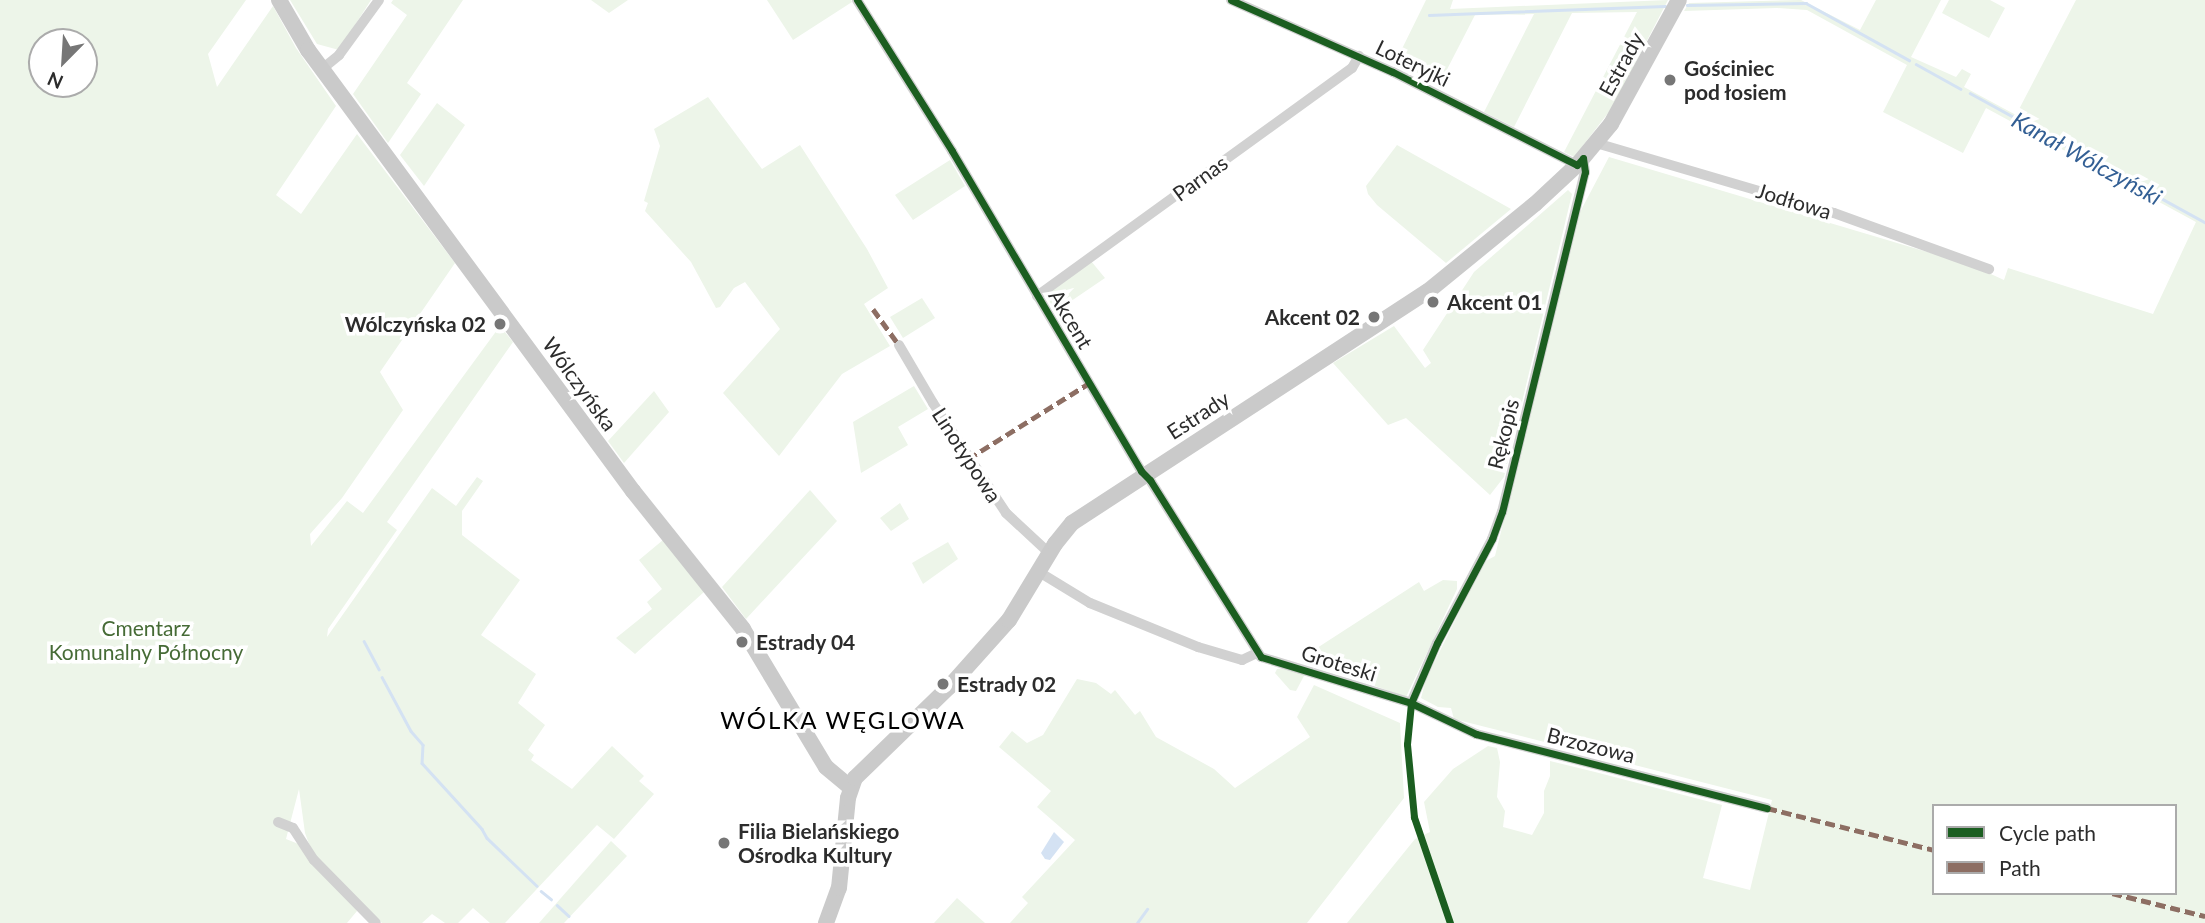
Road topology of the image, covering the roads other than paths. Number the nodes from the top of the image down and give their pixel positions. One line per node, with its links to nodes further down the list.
1 (279, 0): 7 (main road, Wólczyńska)
2 (379, 0): 7 (street)
3 (857, 0): 11 (street, Akcent)
4 (1231, 0): 6 (street, Loteryjki)
5 (1679, 0): 8 (main road, Estrady)
6 (1359, 56): 9 (street, Loteryjki); 11 (street, Parnas)
7 (322, 69): 18 (main road, Wólczyńska)
8 (1596, 143): 9 (main road, Estrady); 10 (street, Jodłowa)
9 (1580, 162): 13 (main road, Estrady); 17 (street, Rękopis)
10 (1989, 268)
11 (1037, 296): 13 (street, Akcent)
12 (899, 345): 14 (street, Linotypowa)
13 (1146, 474): 14 (main road, Estrady); 16 (street, Akcent)
14 (1049, 553): 15 (main road, Estrady)
15 (1039, 572): 16 (street, Groteski); 18 (main road, Estrady)
16 (1257, 653): 17 (street, Groteski)
17 (1411, 703): 19 (street, Brzozowa)
18 (850, 787): 22 (main road)
19 (1767, 808)
20 (278, 822): 21 (street)
21 (376, 923)
22 (826, 923)

